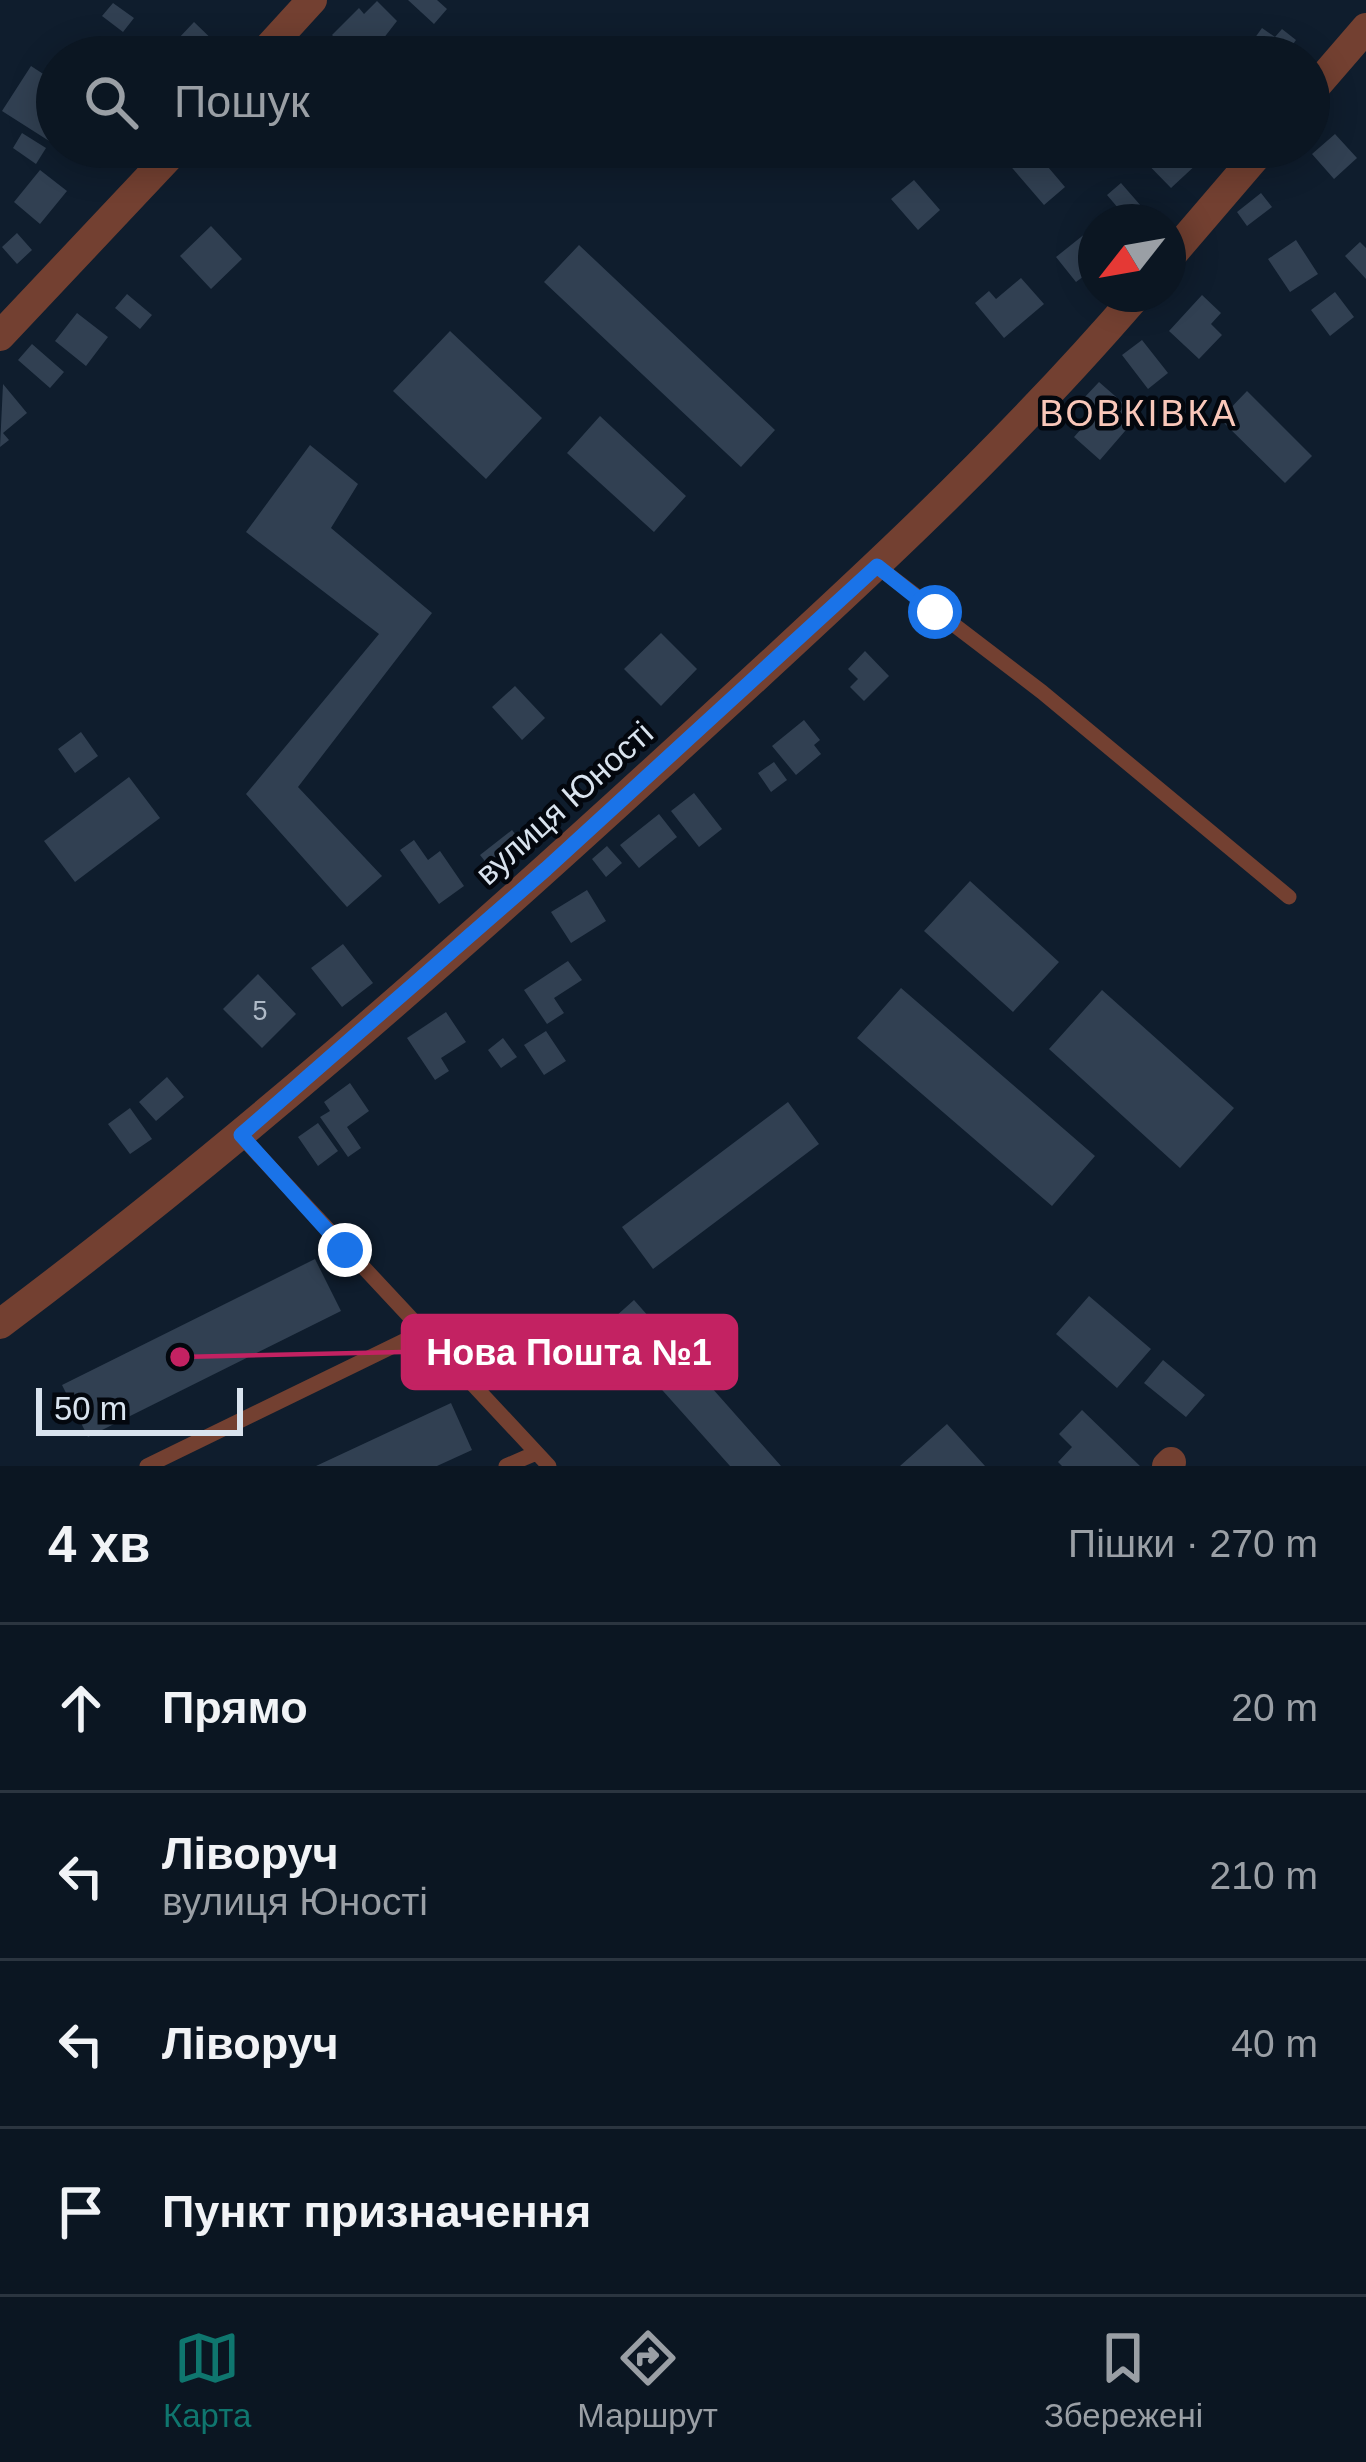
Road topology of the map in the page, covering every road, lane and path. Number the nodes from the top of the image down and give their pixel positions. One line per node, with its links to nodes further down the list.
1 (312, 0): 3 (street)
2 (1366, 28): 4 (street)
3 (279, 36)
4 (1330, 70)
5 (158, 168): 9 (street)
6 (1246, 168): 7 (street)
7 (1186, 238)
8 (1122, 312): 10 (street, вулиця Юності)
9 (0, 337)
10 (877, 566): 11 (lane); 12 (street, вулиця Юності)
11 (1289, 897)
12 (241, 1135): 13 (street, вулиця Юності); 14 (lane)
13 (0, 1324)
14 (421, 1333): 15 (lane); 16 (lane)
15 (536, 1453): 17 (lane); 18 (lane)
16 (147, 1466)
17 (506, 1466)
18 (549, 1466)

